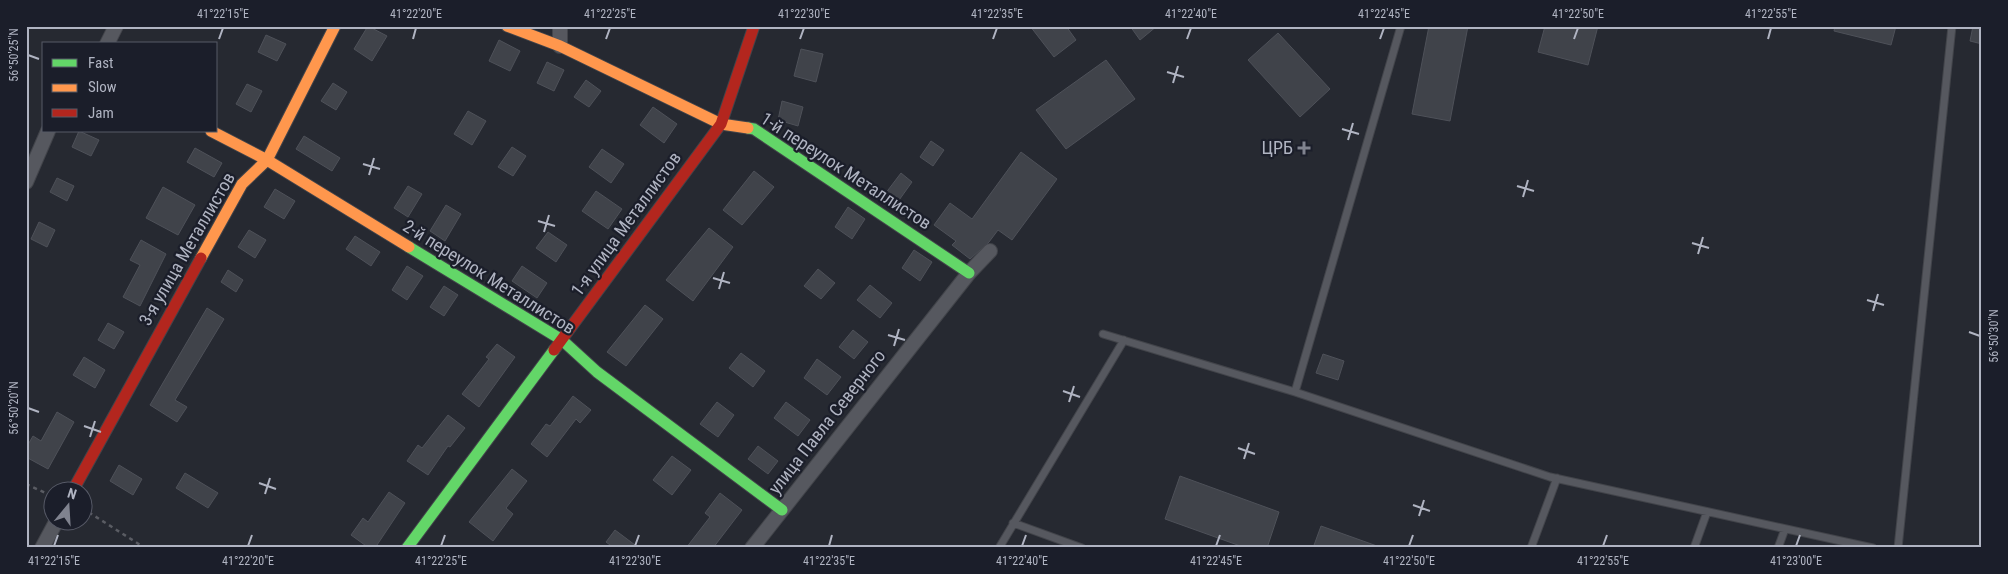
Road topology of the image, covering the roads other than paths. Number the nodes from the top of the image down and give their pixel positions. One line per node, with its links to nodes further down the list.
1 (116, 26): 8 (street)
2 (335, 26): 13 (street, 3-я улица Металлистов)
3 (507, 26): 9 (street, 1-й переулок Металлистов)
4 (560, 26): 9 (street)
5 (754, 26): 10 (street, 1-я улица Металлистов)
6 (1401, 26): 20 (lane)
7 (1952, 26): 37 (lane)
8 (108, 42)
9 (560, 46): 10 (street, 1-й переулок Металлистов)
10 (721, 124): 16 (street, 1-й переулок Металлистов); 18 (street, 1-я улица Металлистов)
11 (48, 132): 14 (street)
12 (213, 132): 13 (street, 2-й переулок Металлистов)
13 (267, 160): 18 (street, 2-й переулок Металлистов); 22 (street, 3-я улица Металлистов)
14 (26, 182)
15 (990, 251): 16 (street, улица Павла Северного)
16 (969, 273): 23 (street, улица Павла Северного)
17 (1103, 334): 19 (lane)
18 (562, 340): 23 (street, 2-й переулок Металлистов); 29 (street, 1-я улица Металлистов)
19 (1124, 340): 20 (lane); 25 (lane)
20 (1295, 392): 21 (lane)
21 (1557, 478): 24 (lane); 33 (lane)
22 (78, 482)
23 (782, 510): 30 (street, улица Павла Северного)
24 (1707, 512): 26 (lane); 34 (lane)
25 (1013, 523): 31 (lane); 32 (lane)
26 (1785, 529): 35 (lane); 36 (lane)
27 (51, 532): 28 (street)
28 (42, 548)
29 (407, 548)
30 (752, 548)
31 (998, 548)
32 (1082, 548)
33 (1531, 548)
34 (1694, 548)
35 (1778, 548)
36 (1873, 548)
37 (1898, 548)

